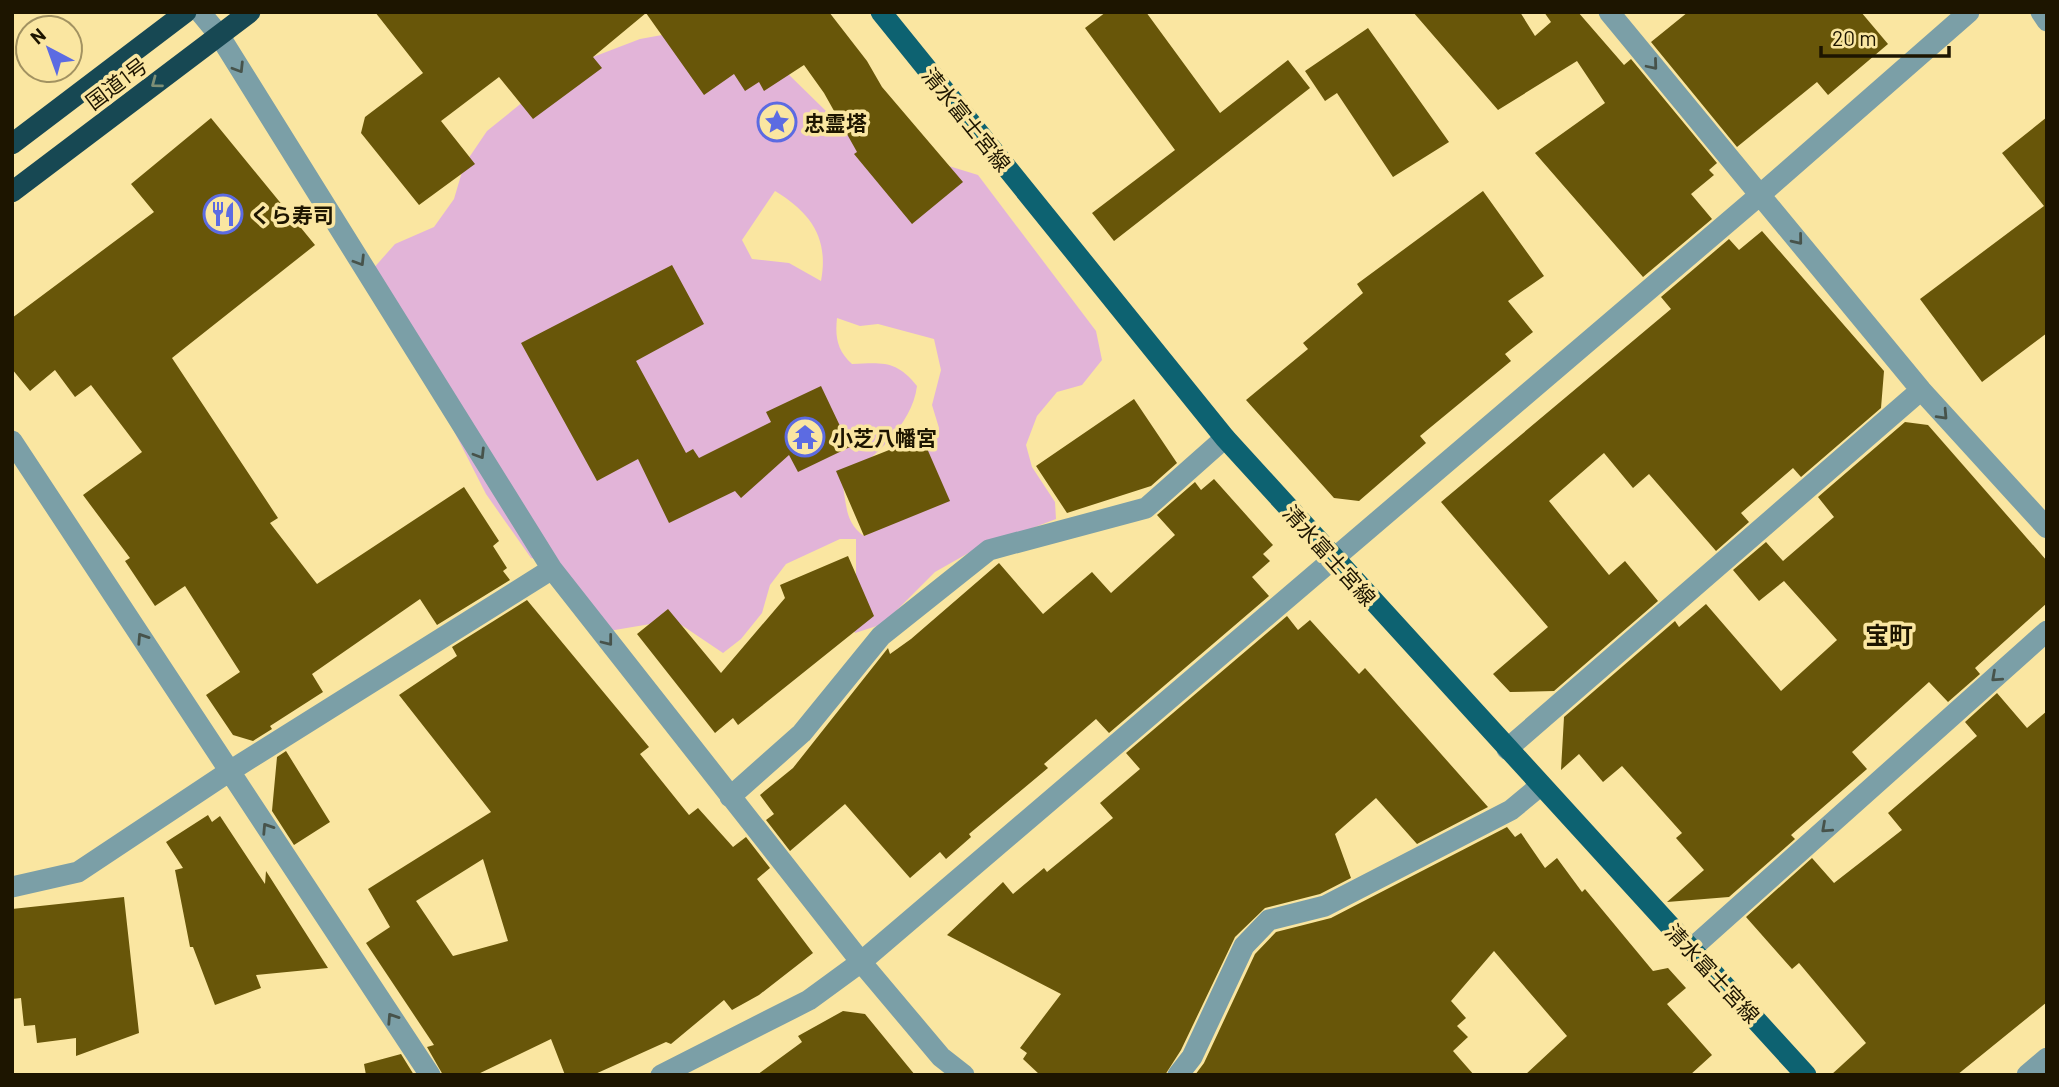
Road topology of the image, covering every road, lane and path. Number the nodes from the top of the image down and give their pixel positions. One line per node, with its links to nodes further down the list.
1 (186, 12): 10 (highway, 国道1号)
2 (200, 12): 9 (street)
3 (250, 12): 9 (highway, 国道1号)
4 (881, 12): 14 (main road, 清水富士宮線)
5 (1609, 12): 12 (street, one-way to 12)
6 (1969, 12): 12 (street)
7 (2040, 12): 8 (street)
8 (2047, 21)
9 (219, 35): 11 (highway, 国道1号, one-way to 11); 18 (street, one-way to 18)
10 (12, 144)
11 (12, 192)
12 (1761, 194): 13 (street, one-way to 13); 17 (street)
13 (1921, 390): 16 (street, one-way to 16); 20 (street)
14 (1225, 438): 17 (main road, 清水富士宮線); 23 (street)
15 (12, 441): 21 (street, one-way to 15)
16 (2047, 528)
17 (1334, 559): 20 (main road, 清水富士宮線); 26 (street)
18 (552, 569): 21 (street); 23 (street, one-way to 23)
19 (2047, 631): 25 (street, one-way to 25)
20 (1507, 749): 22 (main road, 清水富士宮線)
21 (230, 771): 24 (street); 28 (street, one-way to 21)
22 (1540, 786): 25 (main road, 清水富士宮線); 31 (street)
23 (730, 797): 26 (street)
24 (12, 887)
25 (1691, 949): 32 (main road, 清水富士宮線)
26 (861, 962): 29 (street); 30 (street)
27 (2047, 1059): 33 (street)
28 (430, 1075)
29 (661, 1075)
30 (964, 1075)
31 (1178, 1075)
32 (1806, 1075)
33 (2027, 1075)

